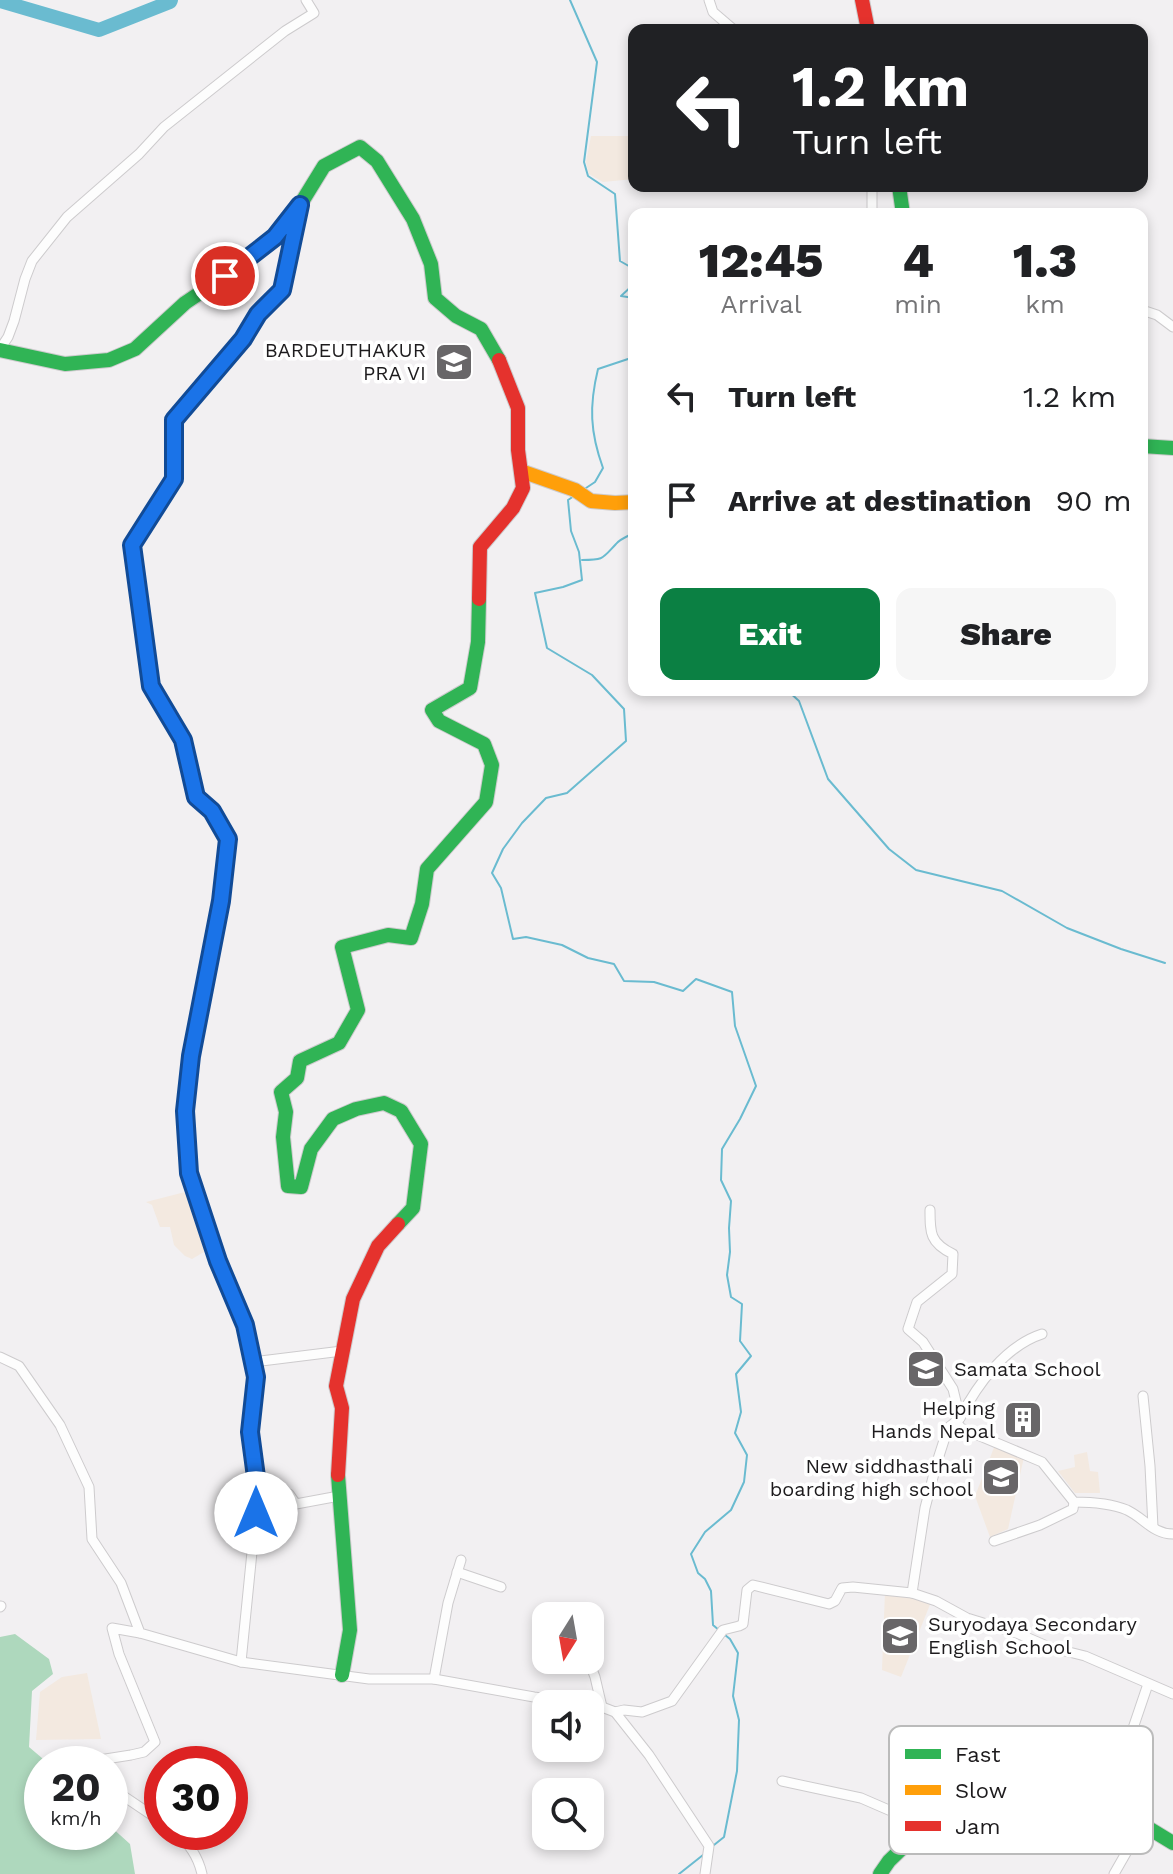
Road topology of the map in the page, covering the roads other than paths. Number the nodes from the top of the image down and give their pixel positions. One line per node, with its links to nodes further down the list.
1 (306, 0): 9 (street)
2 (709, 0): 4 (street)
3 (862, 0): 5 (main road)
4 (727, 24)
5 (867, 24)
6 (300, 205): 9 (main road); 12 (main road); 18 (street)
7 (1148, 312): 8 (street)
8 (1173, 327)
9 (0, 349)
10 (1148, 446): 11 (main road)
11 (1173, 448)
12 (521, 471): 13 (main road); 16 (main road)
13 (628, 502)
14 (930, 1210): 20 (street)
15 (1042, 1334): 20 (street)
16 (342, 1351): 18 (street); 22 (main road)
17 (0, 1357): 31 (street)
18 (253, 1362): 21 (street)
19 (1143, 1396): 24 (street)
20 (958, 1420): 23 (street); 30 (street)
21 (258, 1492): 22 (street); 32 (street)
22 (339, 1496): 33 (main road)
23 (1074, 1502): 24 (street); 26 (street)
24 (1153, 1527): 25 (street)
25 (1173, 1534)
26 (994, 1541)
27 (461, 1560): 28 (street)
28 (457, 1572): 29 (street); 34 (street)
29 (501, 1587)
30 (912, 1593): 35 (street); 39 (street)
31 (140, 1633): 32 (street); 41 (street)
32 (241, 1662): 33 (street)
33 (342, 1675): 34 (street)
34 (434, 1679): 37 (street)
35 (1148, 1684): 36 (street); 40 (street)
36 (1173, 1694)
37 (532, 1697)
38 (604, 1708): 39 (street)
39 (615, 1712): 50 (street)
40 (1134, 1726)
41 (128, 1755)
42 (782, 1781): 43 (street)
43 (889, 1810)
44 (1153, 1831): 45 (main road)
45 (1173, 1843)
46 (192, 1850): 49 (street)
47 (896, 1854): 51 (main road)
48 (1125, 1854): 52 (street)
49 (202, 1874)
50 (705, 1874)
51 (880, 1874)
52 (1114, 1874)

